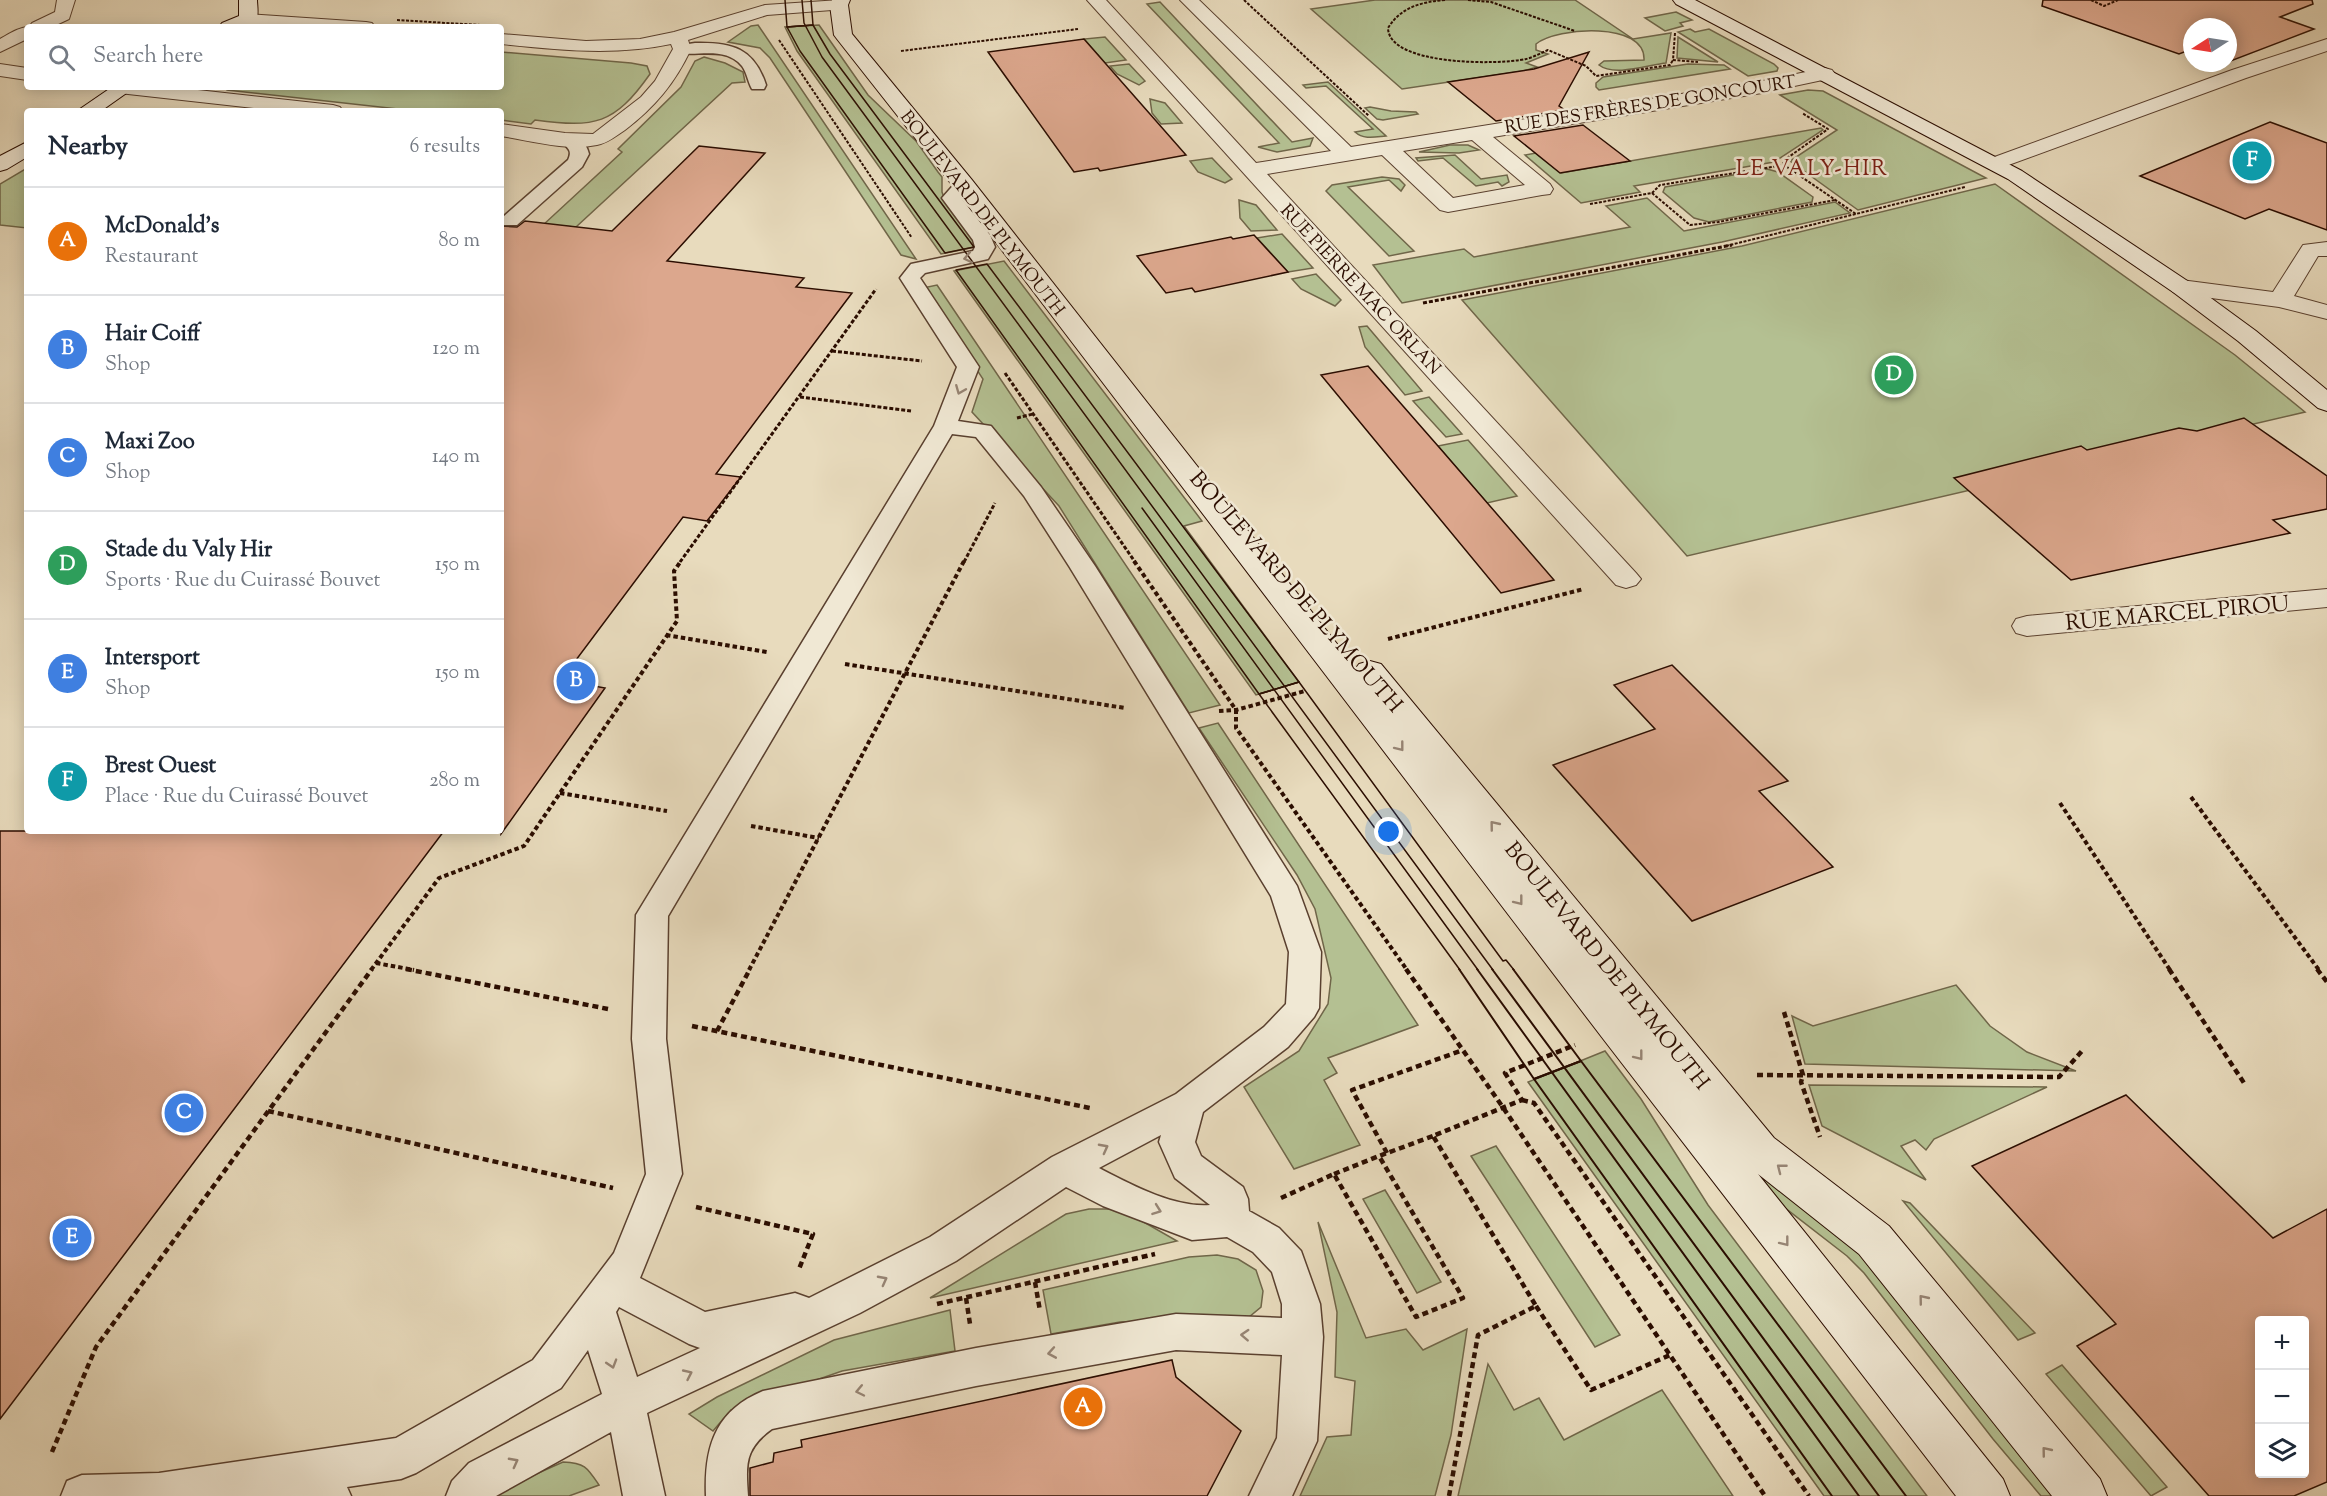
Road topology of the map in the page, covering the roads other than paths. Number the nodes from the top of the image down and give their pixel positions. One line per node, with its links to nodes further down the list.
1 (66, 0): 8 (street)
2 (248, 0): 7 (street)
3 (1099, 0): 32 (street, RUE PIERRE MAC ORLAN)
4 (1189, 0): 29 (street)
5 (1682, 0): 18 (street)
6 (840, 3): 13 (street); 33 (street, BOULEVARD DE PLYMOUTH)
7 (248, 19): 9 (street); 10 (street)
8 (44, 24)
9 (236, 24)
10 (322, 24)
11 (24, 34): 15 (street)
12 (504, 39): 13 (street)
13 (680, 43): 19 (lane); 26 (street)
14 (2327, 45): 30 (street)
15 (0, 46)
16 (0, 70): 17 (street)
17 (24, 74)
18 (1825, 74): 25 (street, RUE DES FRÈRES DE GONCOURT); 30 (street)
19 (758, 85)
20 (120, 90): 22 (street)
21 (151, 90): 23 (street)
22 (92, 108)
23 (307, 108)
24 (504, 130): 26 (street)
25 (1476, 133): 27 (street, RUE DES FRÈRES DE GONCOURT); 27 (street, RUE DES FRÈRES DE GONCOURT)
26 (570, 140): 34 (lane)
27 (1394, 146): 29 (street, RUE DES FRÈRES DE GONCOURT)
28 (24, 150): 31 (street)
29 (1346, 154): 32 (street, RUE DES FRÈRES DE GONCOURT)
30 (1996, 163): 36 (street)
31 (0, 165)
32 (1250, 170): 41 (street, RUE PIERRE MAC ORLAN)
33 (964, 185): 40 (lane, one-way to 40); 44 (street, BOULEVARD DE PLYMOUTH)
34 (510, 221)
35 (2327, 249): 37 (street)
36 (2181, 286): 37 (street); 39 (street)
37 (2280, 300): 38 (street)
38 (2327, 312)
39 (2327, 403)
40 (947, 421): 45 (lane); 48 (lane)
41 (1626, 579)
42 (2327, 598): 43 (street, RUE MARCEL PIROU)
43 (2026, 626)
44 (1359, 675): 58 (street, BOULEVARD DE PLYMOUTH, one-way to 58); 59 (street, BOULEVARD DE PLYMOUTH, one-way to 44)
45 (1188, 1104): 46 (lane, one-way to 45); 47 (lane)
46 (1065, 1168): 47 (lane, one-way to 47); 49 (lane, one-way to 46)
47 (1231, 1220): 50 (lane)
48 (604, 1296): 49 (lane); 51 (lane, one-way to 51); 52 (lane)
49 (846, 1300): 51 (lane, one-way to 49)
50 (1303, 1337): 56 (lane, one-way to 56); 57 (lane)
51 (625, 1403): 54 (lane, one-way to 51); 55 (lane)
52 (316, 1485): 53 (lane)
53 (82, 1496)
54 (467, 1496)
55 (644, 1496)
56 (727, 1496)
57 (1270, 1496)
58 (1986, 1496)
59 (2083, 1496)

